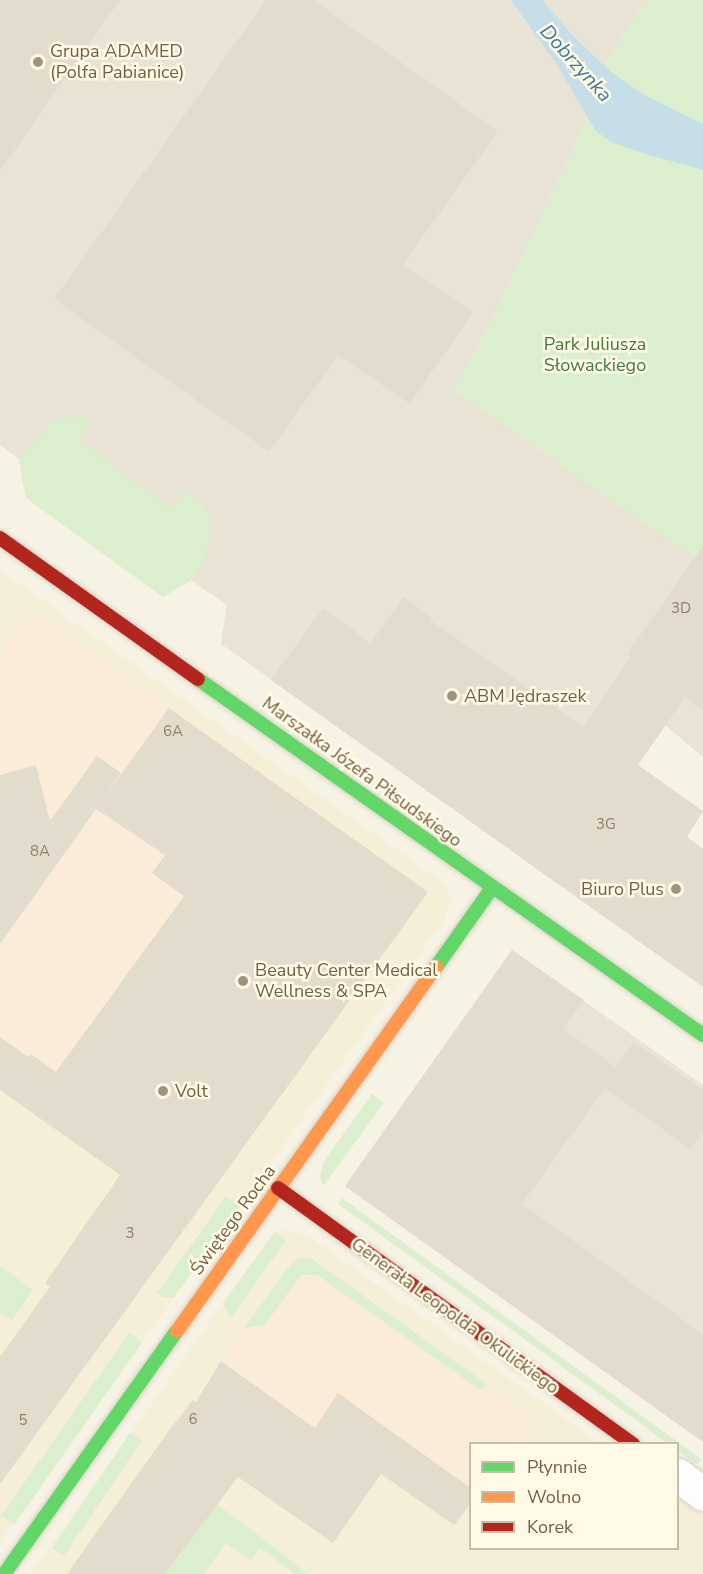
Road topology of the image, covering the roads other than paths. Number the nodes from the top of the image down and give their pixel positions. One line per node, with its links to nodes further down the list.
1 (0, 537): 2 (street, Marszałka Józefa Piłsudskiego)
2 (492, 888): 3 (street, Marszałka Józefa Piłsudskiego); 4 (street, Świętego Rocha)
3 (703, 1035)
4 (278, 1188): 5 (street, Generała Leopolda Okulickiego); 8 (street, Świętego Rocha)
5 (632, 1442)
6 (679, 1477): 7 (street)
7 (703, 1494)
8 (4, 1574)

